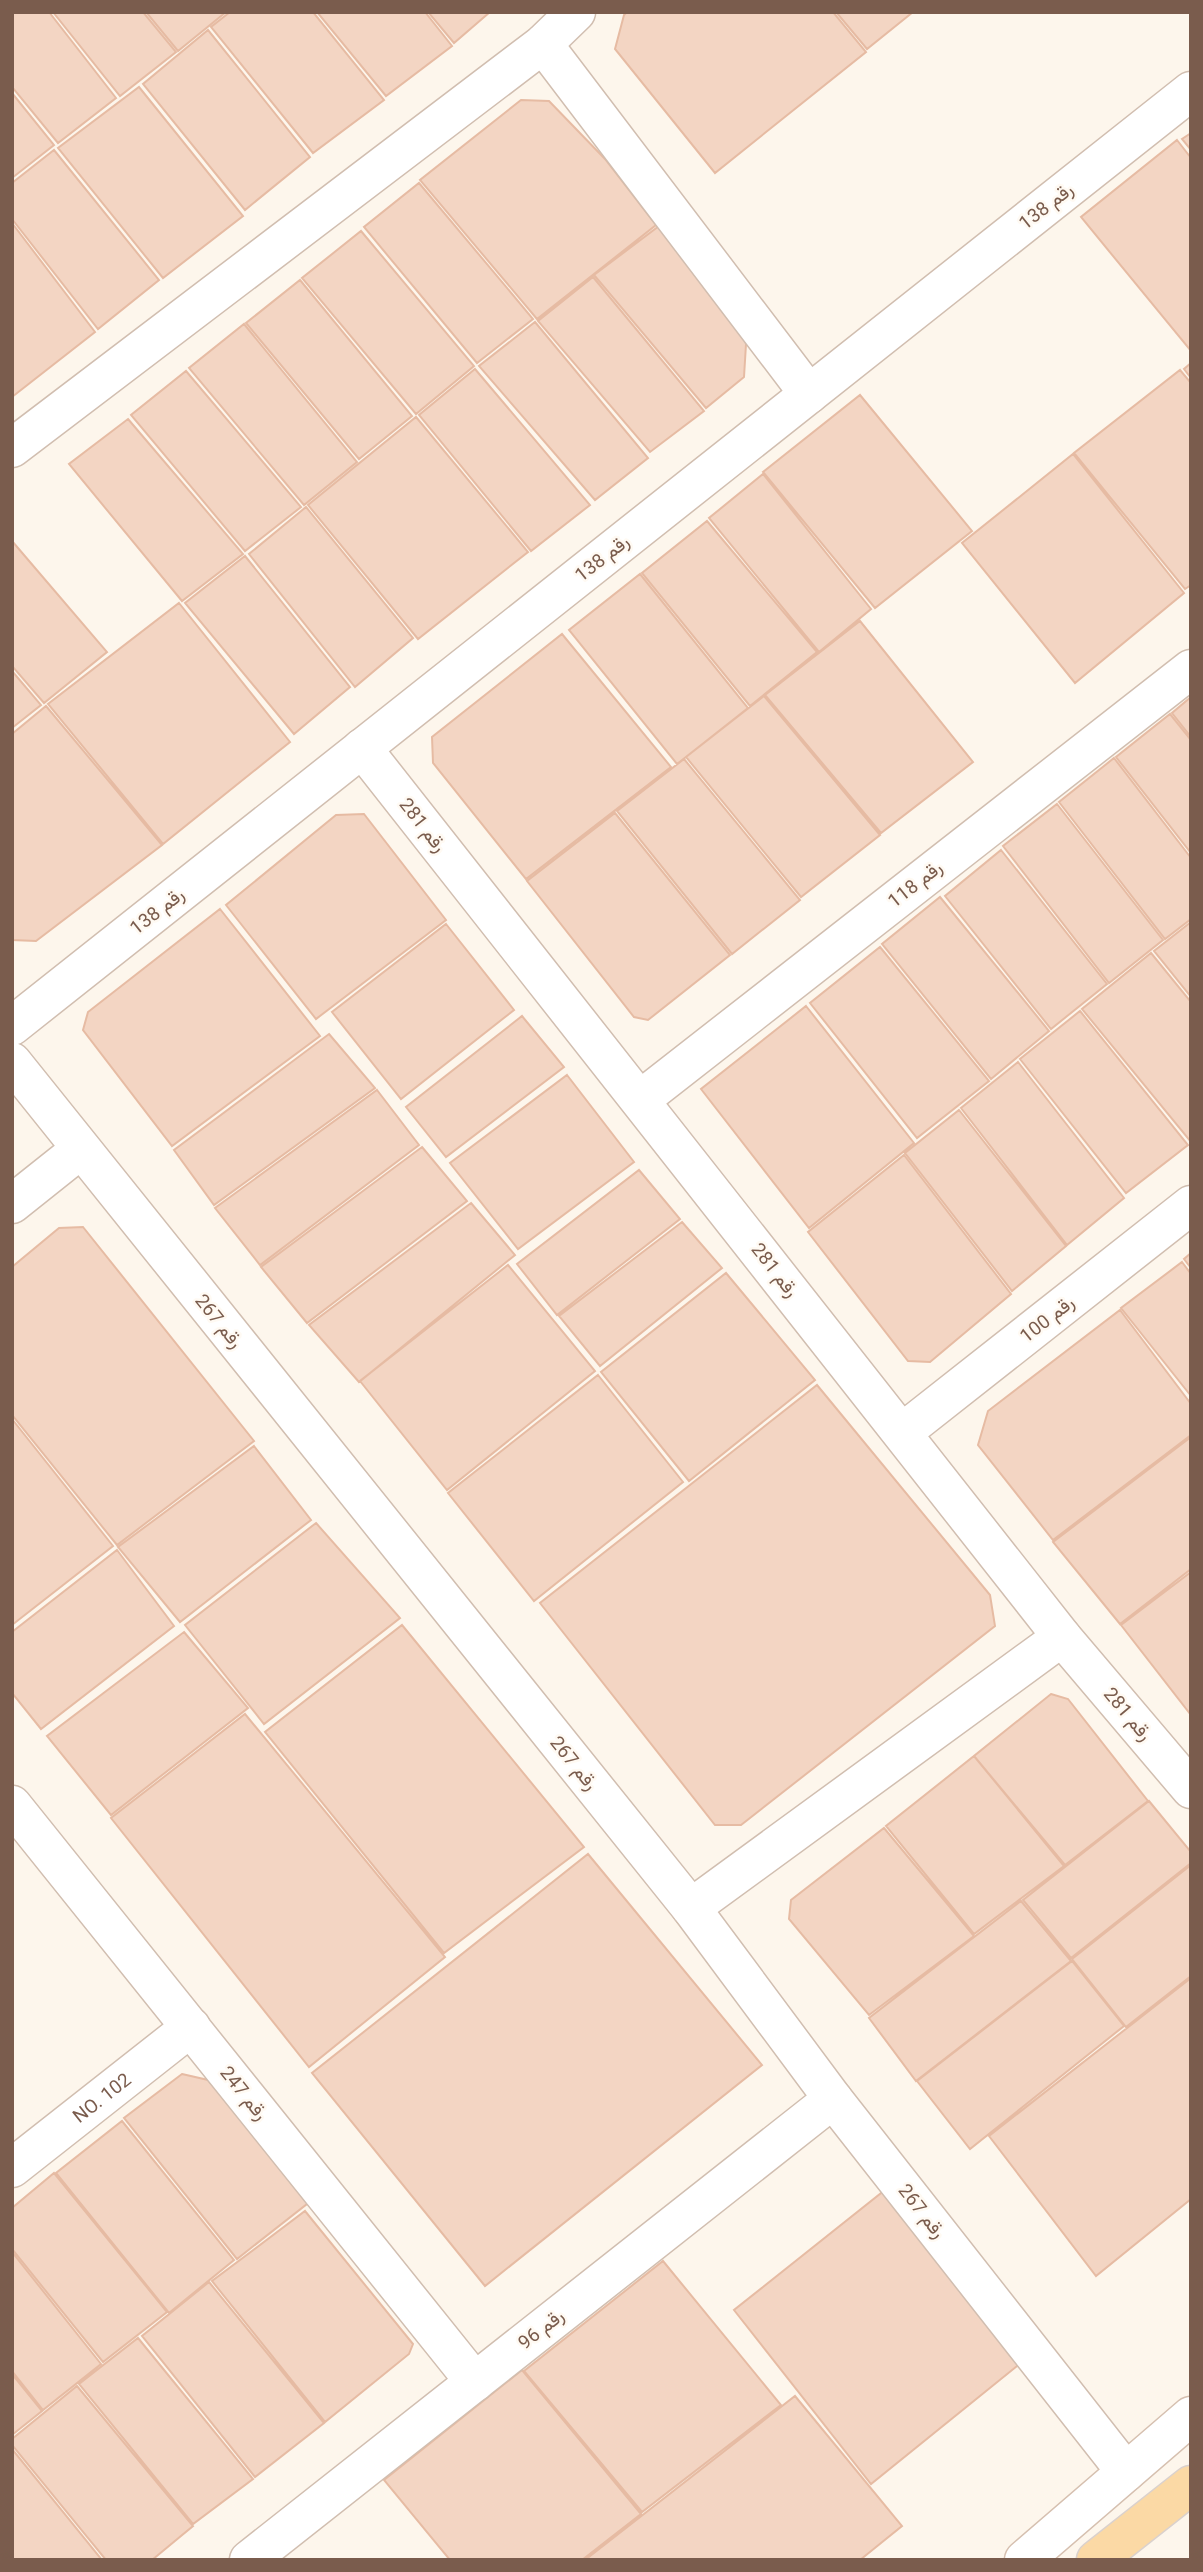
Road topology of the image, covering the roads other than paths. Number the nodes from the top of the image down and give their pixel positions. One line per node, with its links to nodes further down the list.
1 (576, 12): 2 (street)
2 (543, 44): 4 (street); 5 (street)
3 (1191, 91): 4 (street, رقم 138)
4 (809, 394): 7 (street, رقم 138)
5 (12, 448)
6 (1191, 669): 10 (street, رقم 118)
7 (362, 748): 8 (street, رقم 138); 10 (street, رقم 281)
8 (12, 1026)
9 (12, 1062): 11 (street, رقم 267)
10 (640, 1100): 14 (street, رقم 281)
11 (81, 1149): 12 (street); 18 (street, رقم 267)
12 (12, 1204)
13 (1191, 1205): 14 (street, رقم 100)
14 (903, 1433): 15 (street, رقم 281)
15 (1062, 1637): 16 (street, رقم 281); 18 (street)
16 (1188, 1781)
17 (12, 1805): 19 (street, رقم 247)
18 (691, 1908): 20 (street, رقم 267)
19 (191, 2028): 21 (street, NO. 102); 22 (street, رقم 247)
20 (834, 2099): 22 (street, رقم 96); 24 (street, رقم 267)
21 (12, 2168)
22 (475, 2382): 26 (street, رقم 96)
23 (1191, 2416): 24 (street)
24 (1126, 2472): 27 (street)
25 (1191, 2485): 28 (main road)
26 (249, 2560)
27 (1024, 2560)
28 (1096, 2560)

